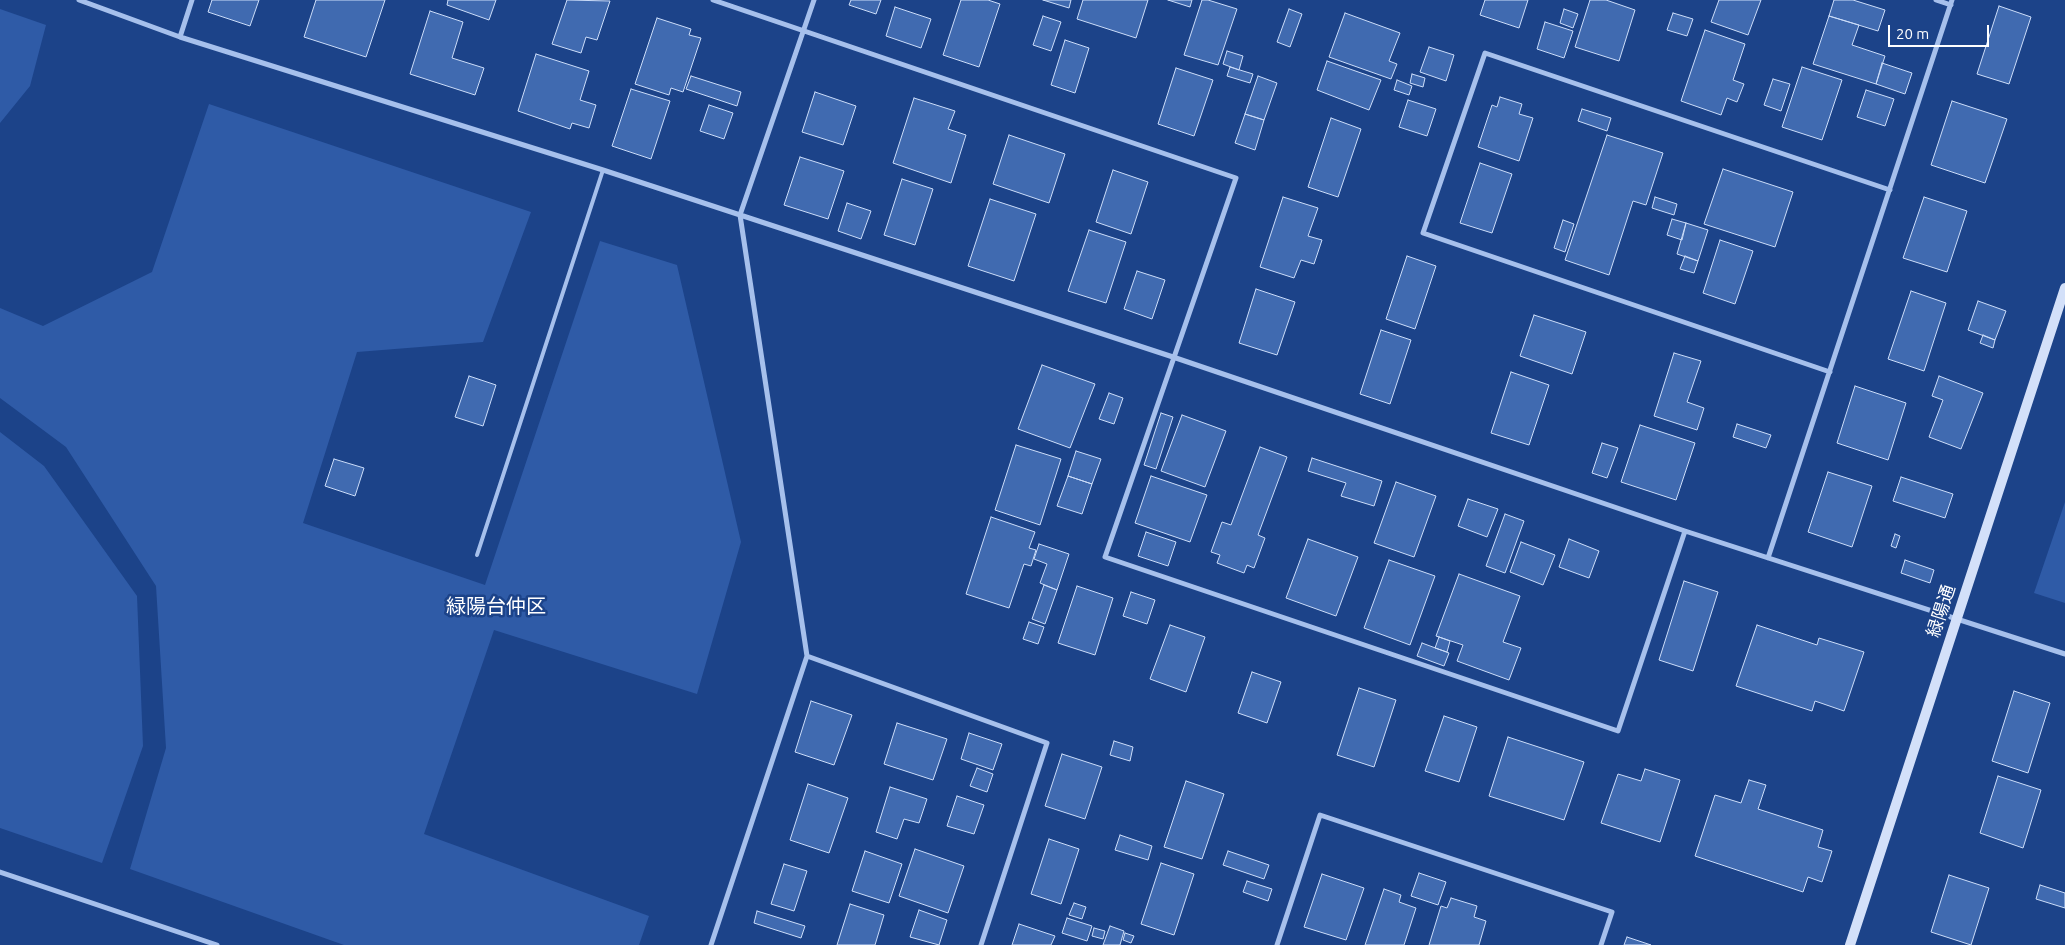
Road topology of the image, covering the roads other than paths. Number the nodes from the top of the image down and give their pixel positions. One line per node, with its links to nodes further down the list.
1 (79, 0): 8 (street)
2 (192, 0): 8 (street)
3 (712, 0): 7 (street)
4 (814, 0): 7 (street)
5 (1936, 0): 6 (street)
6 (1952, 2): 10 (street)
7 (804, 31): 11 (street); 13 (street)
8 (180, 37): 9 (street)
9 (603, 170): 11 (street); 16 (lane)
10 (1890, 190): 14 (street); 14 (street)
11 (740, 215): 13 (street); 20 (street)
12 (2065, 288): 18 (street, 緑陽通)
13 (1173, 357): 15 (street); 15 (street)
14 (1830, 372): 17 (street)
15 (1685, 531): 17 (street)
16 (477, 554)
17 (1768, 558): 18 (street)
18 (1956, 617): 19 (street); 27 (street, 緑陽通)
19 (2065, 654)
20 (807, 656): 23 (street); 24 (street)
21 (0, 872): 22 (street)
22 (217, 945)
23 (711, 945)
24 (981, 945)
25 (1276, 945): 26 (street)
26 (1601, 945)
27 (1850, 945)

